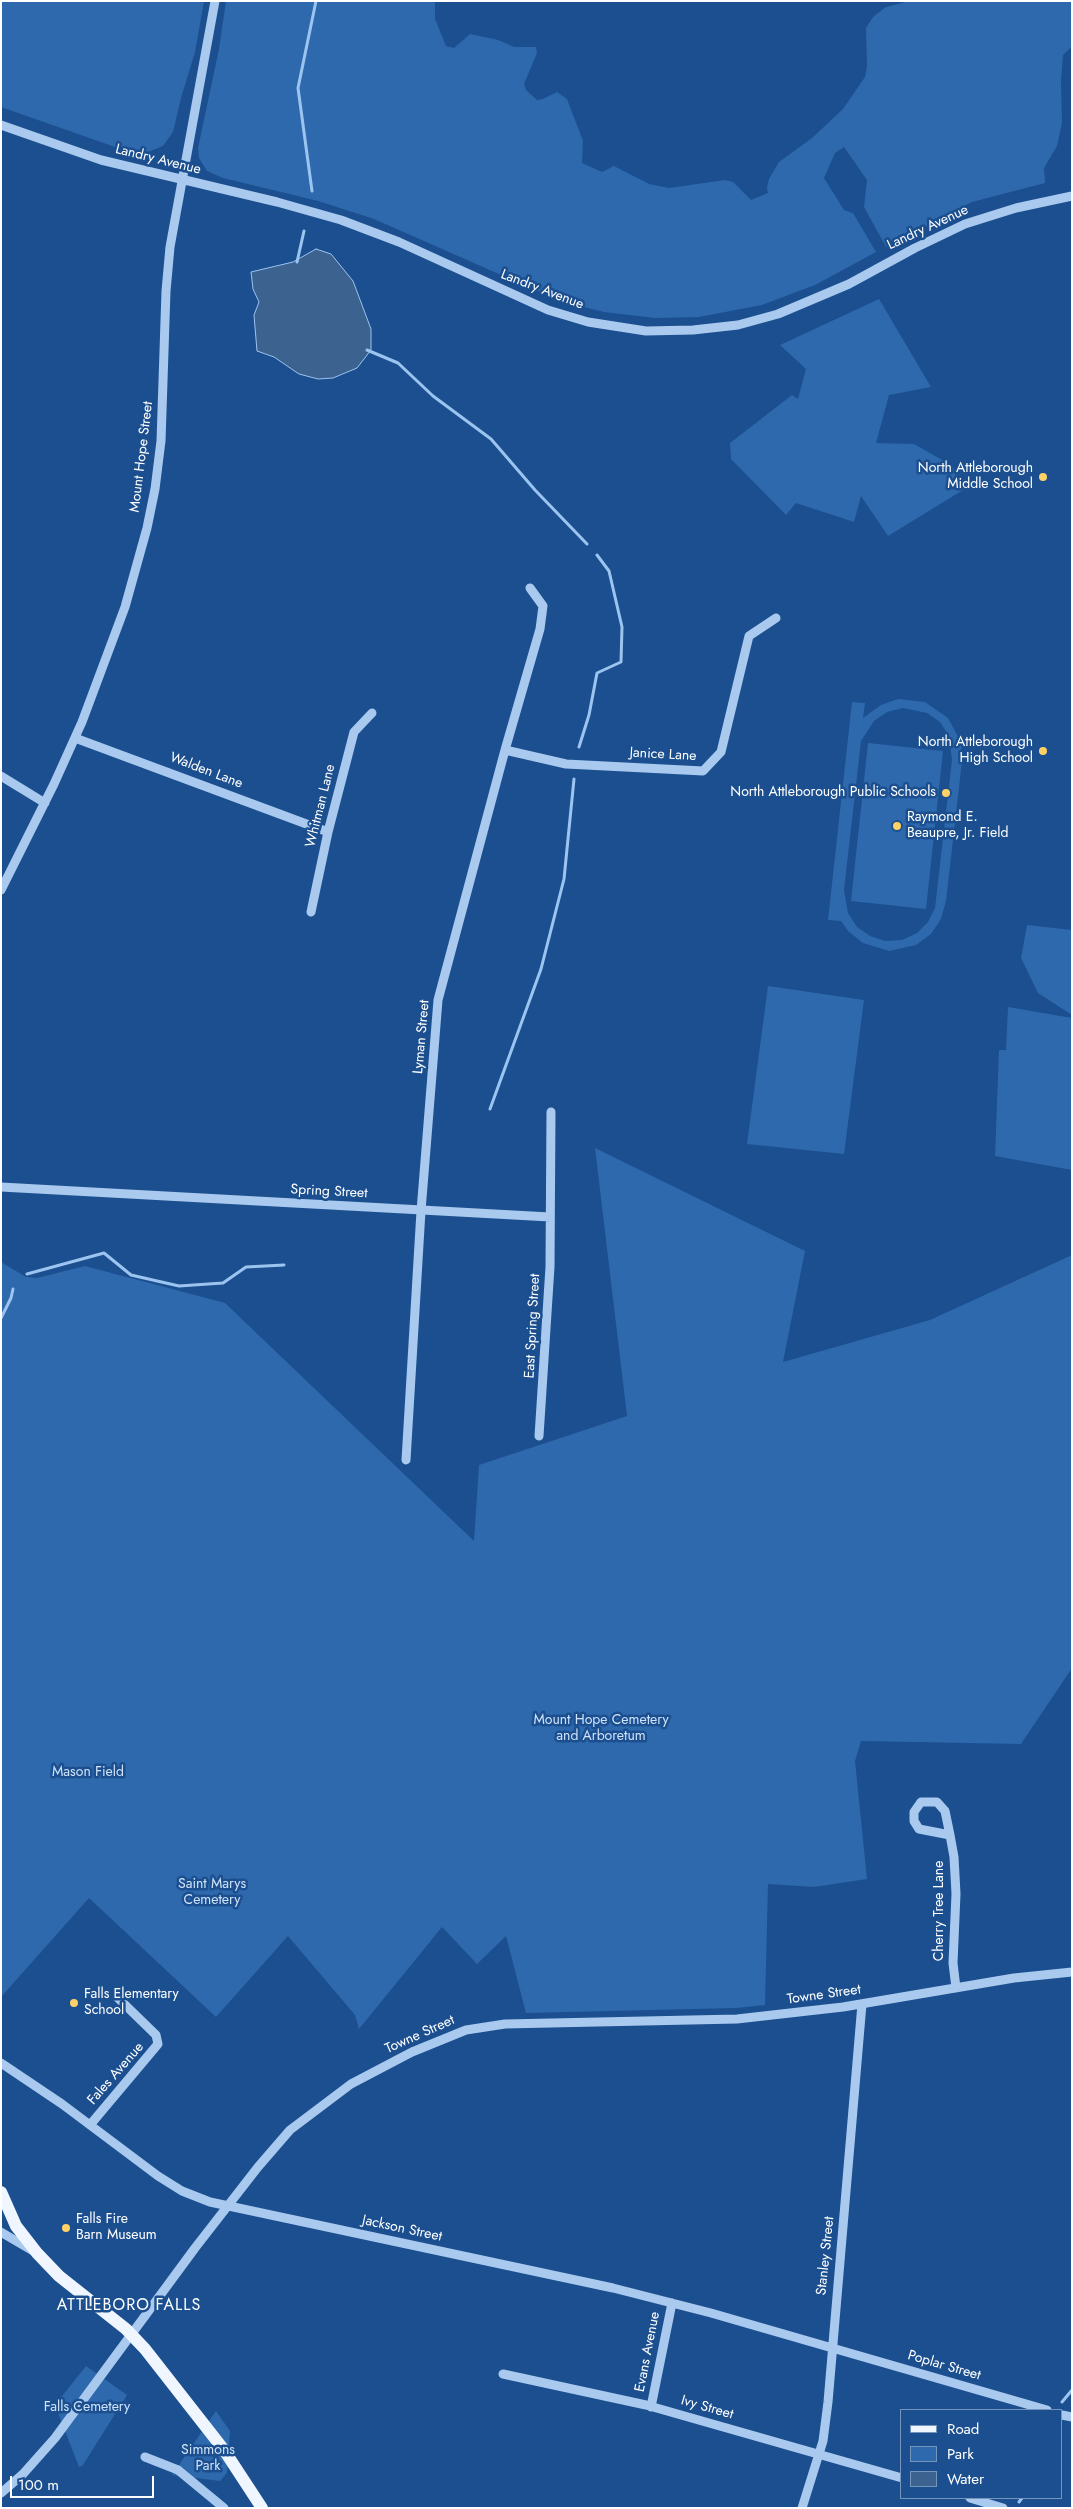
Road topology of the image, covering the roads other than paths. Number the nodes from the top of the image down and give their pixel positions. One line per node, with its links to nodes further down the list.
1 (216, 1): 3 (street, Mount Hope Street)
2 (1, 125): 3 (street, Landry Avenue)
3 (183, 181): 4 (street, Landry Avenue); 8 (street, Mount Hope Street)
4 (1072, 196)
5 (530, 588): 9 (street, Lyman Street)
6 (776, 618): 9 (street, Janice Lane)
7 (372, 713): 12 (street, Whitman Lane)
8 (75, 738): 11 (street, Mount Hope Street); 12 (street, Walden Lane)
9 (505, 750): 17 (street, Lyman Street)
10 (1, 776): 11 (street)
11 (45, 803): 13 (street, Mount Hope Street)
12 (328, 832): 14 (street, Whitman Lane)
13 (1, 890)
14 (311, 912)
15 (551, 1112): 18 (street)
16 (1, 1187): 17 (street, Spring Street)
17 (421, 1212): 18 (street, Spring Street); 20 (street, Lyman Street)
18 (550, 1217): 19 (street, East Spring Street)
19 (539, 1436)
20 (406, 1460)
21 (950, 1835): 21 (street, Cherry Tree Lane); 23 (street, Cherry Tree Lane)
22 (1072, 1972): 23 (street, Towne Street)
23 (956, 1988): 25 (street, Towne Street)
24 (116, 1997): 27 (street, Fales Avenue)
25 (862, 2004): 29 (street, Towne Street); 34 (street, Stanley Street)
26 (1, 2063): 27 (street, Jackson Street)
27 (90, 2125): 29 (street, Jackson Street)
28 (1, 2192): 31 (main road)
29 (228, 2205): 32 (street, Jackson Street); 33 (street, Towne Street)
30 (1, 2232): 31 (street)
31 (37, 2253): 33 (main road)
32 (672, 2303): 34 (street, Jackson Street); 36 (street, Evans Avenue)
33 (132, 2334): 41 (street, Towne Street); 44 (main road)
34 (832, 2349): 37 (street, Poplar Street); 38 (street, Stanley Street)
35 (503, 2374): 36 (street, Ivy Street)
36 (651, 2407): 38 (street, Ivy Street)
37 (1043, 2409)
38 (819, 2455): 40 (street, Ivy Street); 45 (street, Stanley Street)
39 (145, 2457): 43 (street)
40 (900, 2477)
41 (1, 2493)
42 (973, 2499): 46 (street)
43 (224, 2508)
44 (262, 2508)
45 (802, 2508)
46 (1003, 2508)

